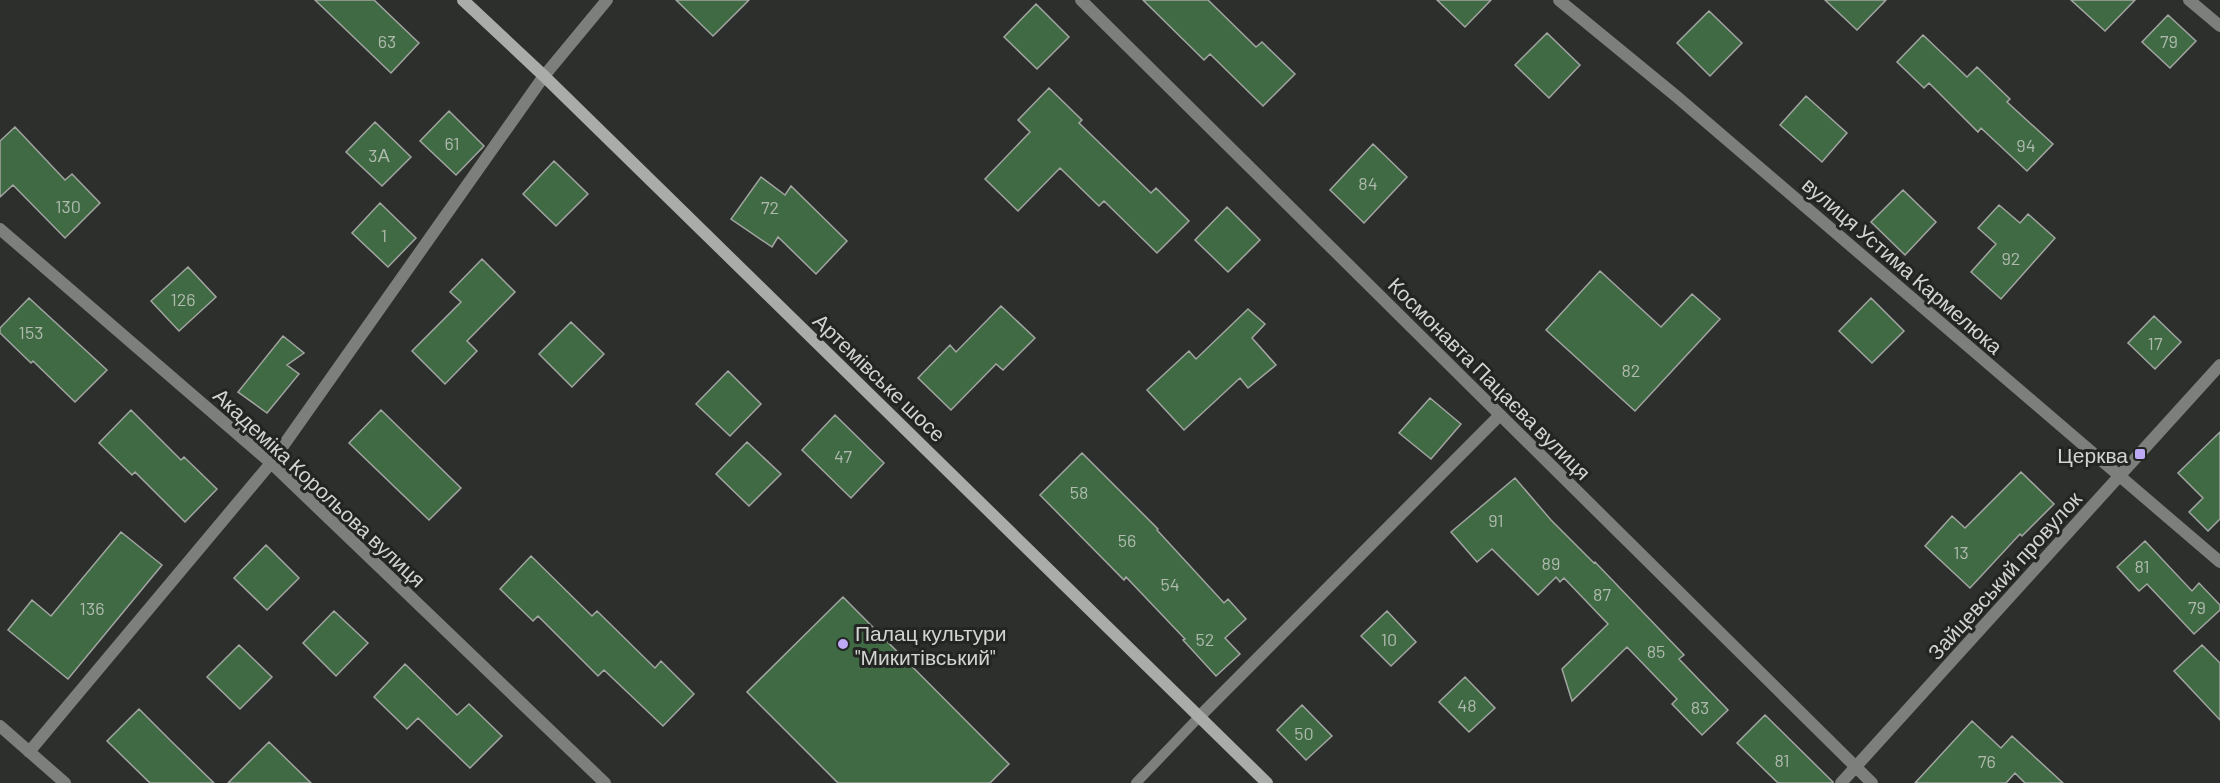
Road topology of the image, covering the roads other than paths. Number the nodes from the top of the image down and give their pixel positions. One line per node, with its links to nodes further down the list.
1 (463, 0): 7 (main road, Артемівське шосе)
2 (607, 0): 7 (street)
3 (1081, 0): 10 (street, Космонавта Пацаєва вулиця)
4 (1559, 0): 12 (street, вулиця Устима Кармелюка)
5 (2189, 0): 6 (street)
6 (2220, 26)
7 (544, 76): 11 (street); 14 (main road, Артемівське шосе)
8 (0, 229): 11 (street, Академіка Корольова вулиця)
9 (2220, 365): 12 (street, Зайцевський провулок)
10 (1500, 415): 14 (street); 17 (street, Космонавта Пацаєва вулиця)
11 (271, 464): 16 (street); 19 (street, Академіка Корольова вулиця)
12 (2119, 477): 13 (street, вулиця Устима Кармелюка); 17 (street, Зайцевський провулок)
13 (2220, 562)
14 (1200, 716): 20 (lane); 21 (main road, Артемівське шосе)
15 (0, 726): 16 (street)
16 (29, 752): 18 (street)
17 (1856, 768): 22 (street, Зайцевський провулок); 23 (street, Космонавта Пацаєва вулиця)
18 (65, 783)
19 (605, 783)
20 (1136, 783)
21 (1267, 783)
22 (1841, 783)
23 (1872, 783)

